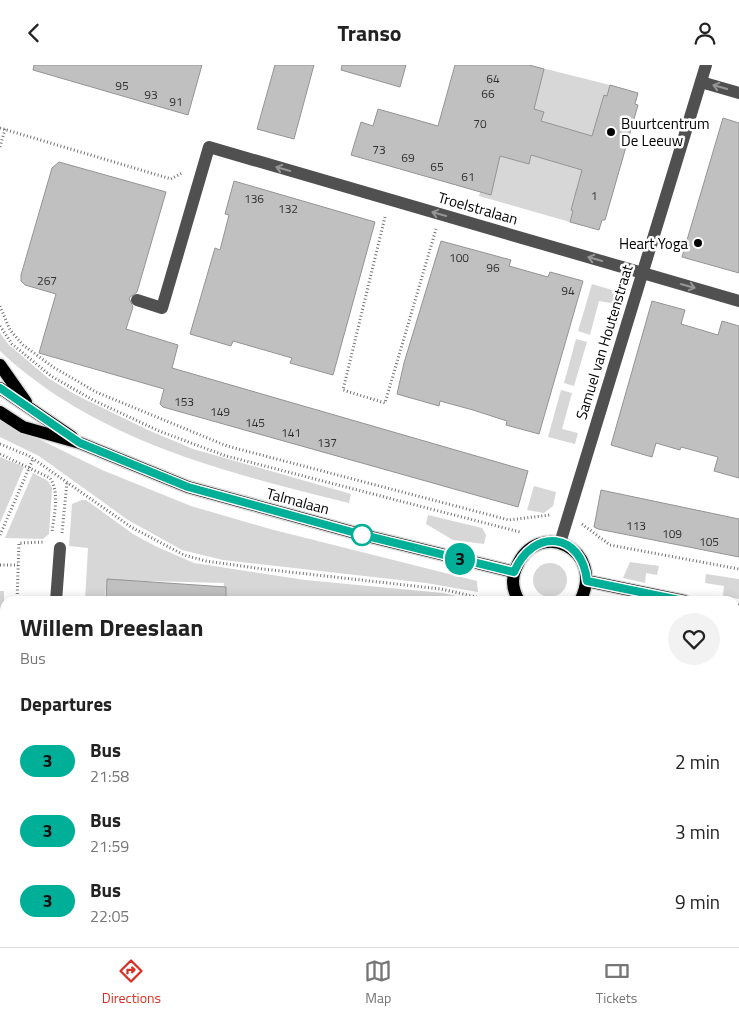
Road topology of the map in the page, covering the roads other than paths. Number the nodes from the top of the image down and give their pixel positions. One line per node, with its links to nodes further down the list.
1 (706, 65): 2 (street, Samuel van Houtenstraat)
2 (701, 82): 3 (street, one-way to 2); 4 (street, Samuel van Houtenstraat)
3 (739, 93)
4 (642, 273): 5 (street, Troelstralaan, one-way to 5); 6 (street, Troelstralaan, one-way to 6); 12 (street, Samuel van Houtenstraat)
5 (137, 300)
6 (739, 301)
7 (0, 365): 9 (main road)
8 (0, 388): 9 (main road)
9 (29, 406): 11 (main road, Talmalaan)
10 (0, 412): 11 (main road, Talmalaan)
11 (80, 443): 14 (main road, Talmalaan)
12 (560, 543): 14 (main road); 15 (main road)
13 (60, 548): 16 (street)
14 (514, 572): 17 (main road)
15 (587, 581): 18 (main road); 19 (main road)
16 (56, 596)
17 (517, 596)
18 (582, 596)
19 (660, 596)

